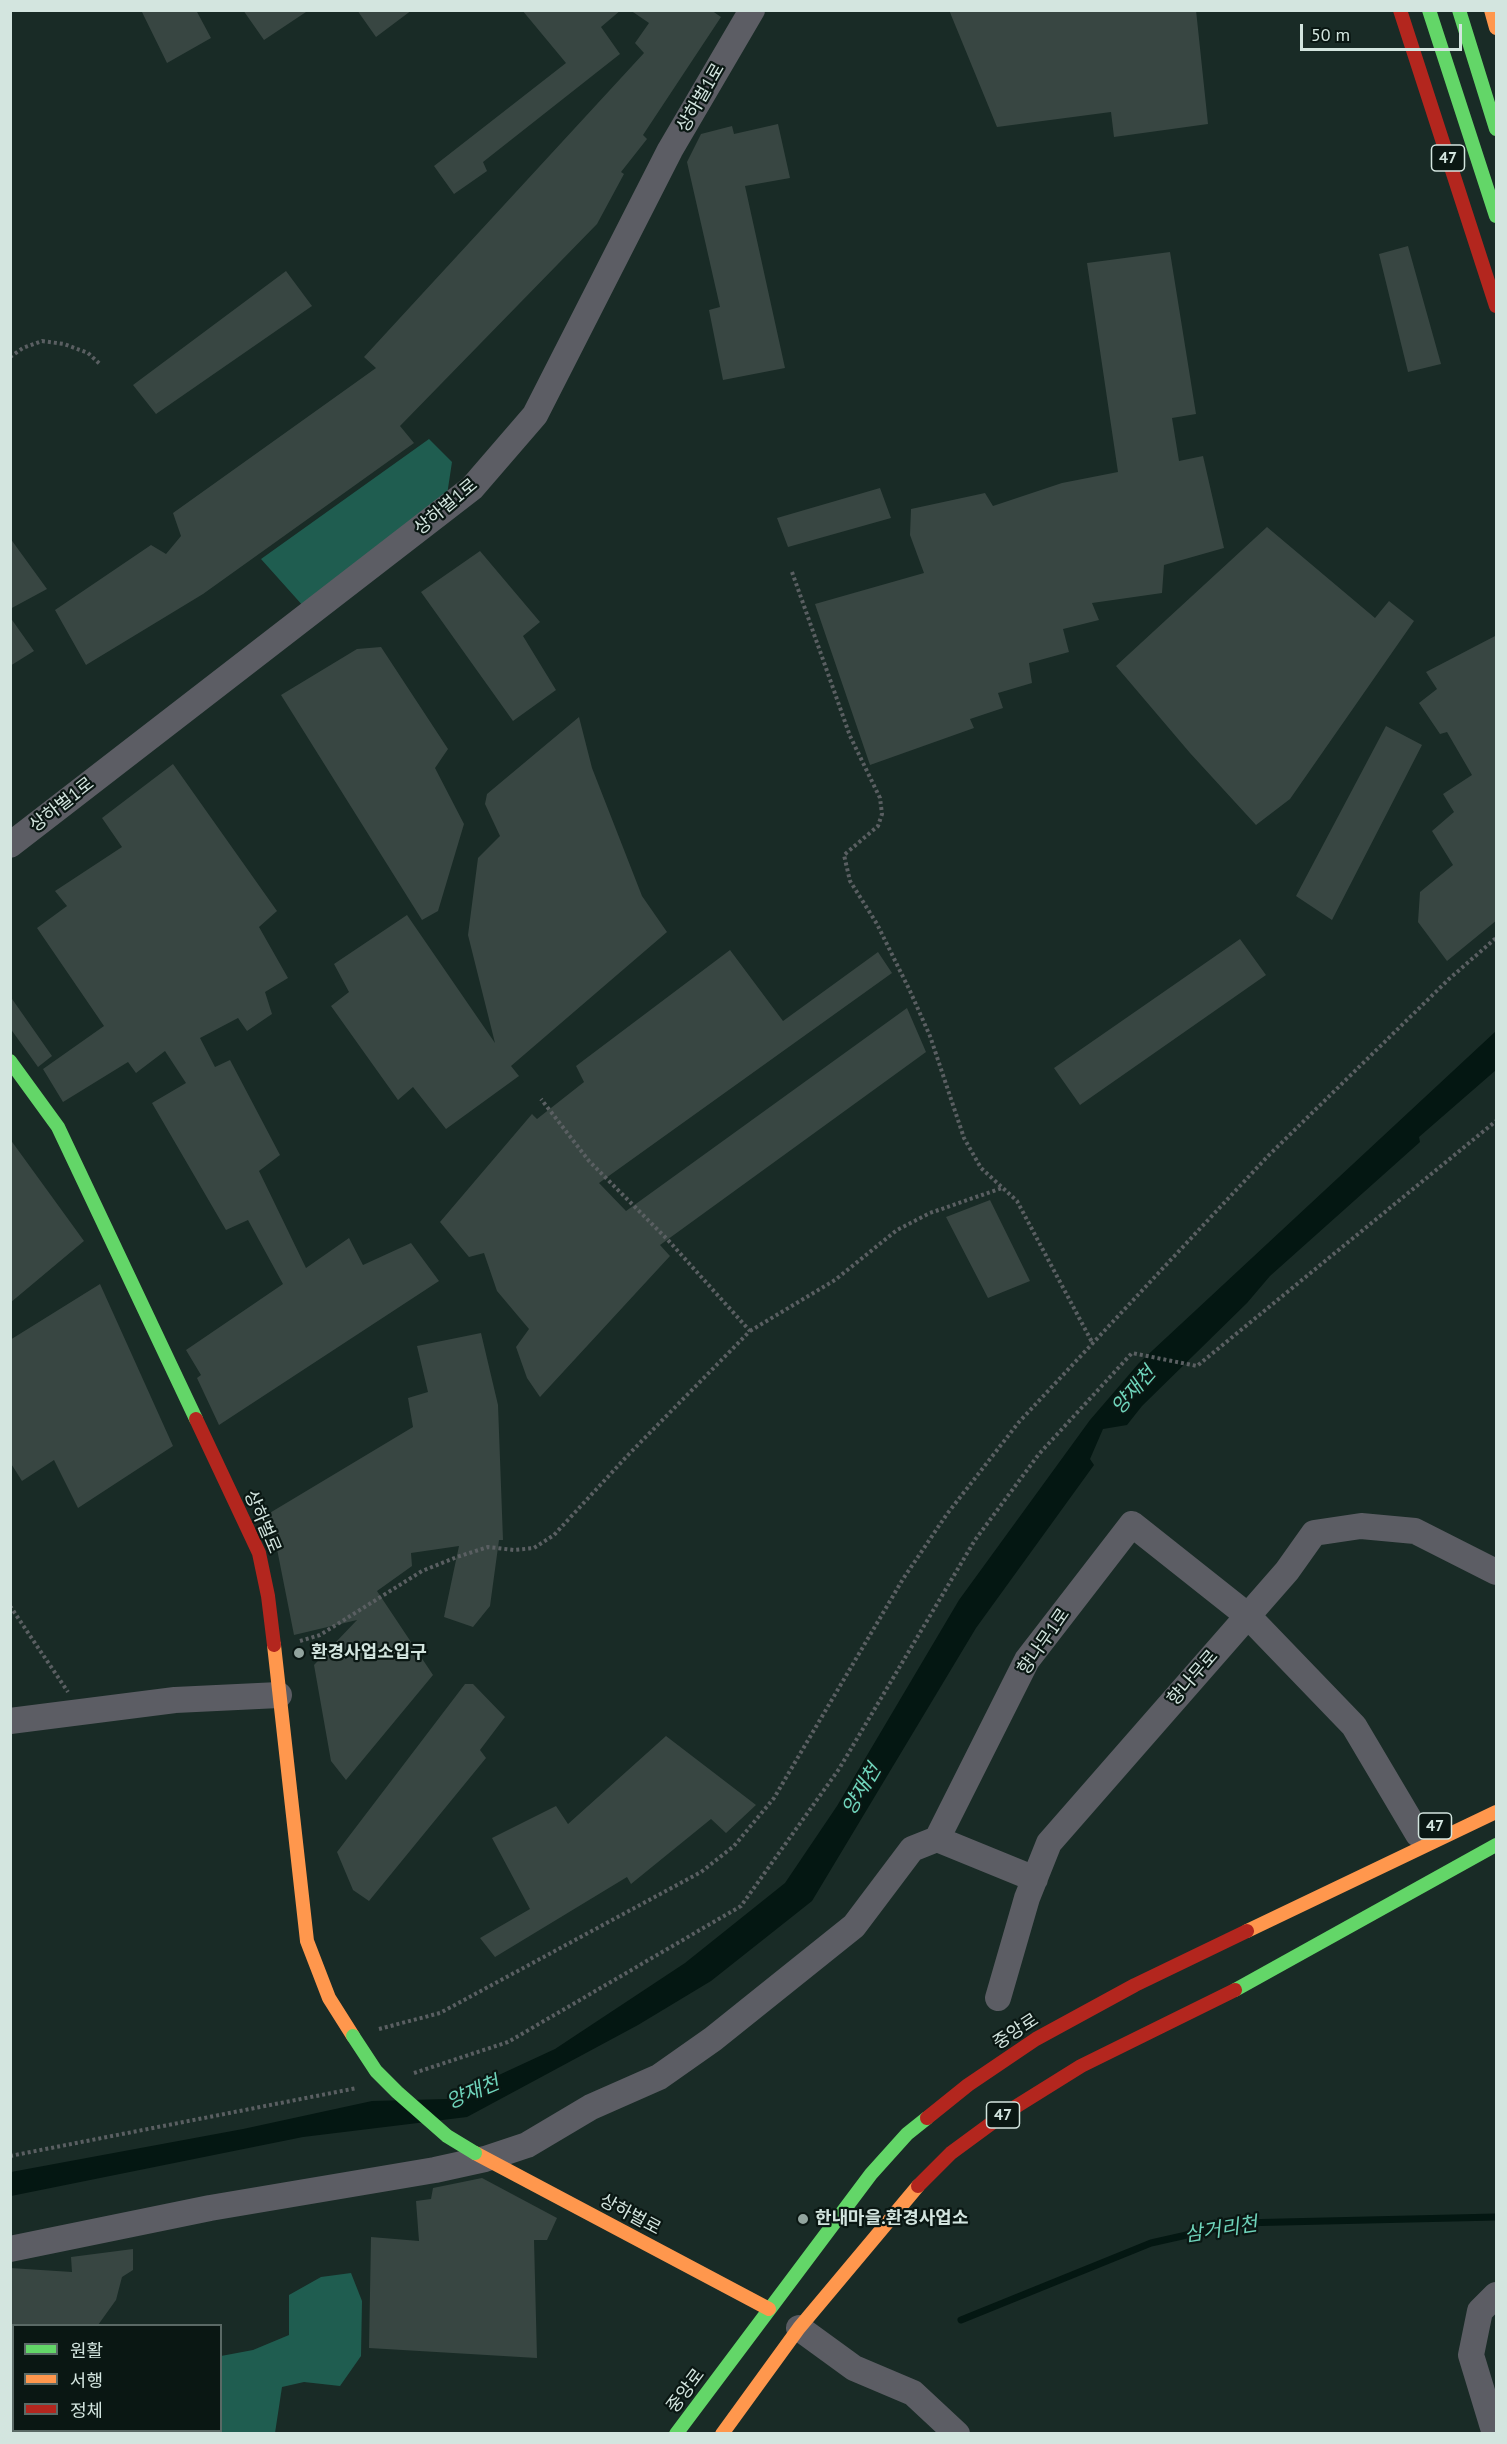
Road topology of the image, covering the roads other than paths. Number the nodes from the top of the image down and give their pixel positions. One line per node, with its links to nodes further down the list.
1 (752, 10): 10 (street, 상하벌1로)
2 (1400, 10): 9 (main road, 47)
3 (1429, 10): 8 (main road)
4 (1459, 10): 7 (main road)
5 (1491, 10): 6 (main road)
6 (1497, 28)
7 (1497, 129)
8 (1497, 216)
9 (1497, 306)
10 (10, 845)
11 (10, 1061): 14 (main road, 상하벌로)
12 (1497, 1572): 13 (street, 향나무로)
13 (1248, 1616): 18 (street); 19 (street, 향나무1로); 22 (street, 향나무로)
14 (279, 1695): 15 (street); 26 (main road, 상하벌로, bridge)
15 (10, 1721)
16 (1462, 1812): 18 (main road, 47)
17 (1497, 1812): 21 (main road, 중앙로)
18 (1418, 1834): 21 (main road, 47)
19 (936, 1839): 22 (street); 26 (street)
20 (1497, 1845): 24 (main road)
21 (1378, 1867): 29 (main road, 중앙로)
22 (1035, 1879): 25 (street, 향나무로)
23 (1443, 1891): 24 (main road)
24 (1378, 1911): 30 (main road, 47)
25 (998, 1998)
26 (480, 2156): 27 (street); 29 (main road, 상하벌로)
27 (10, 2249)
28 (1497, 2295): 34 (street)
29 (769, 2309): 31 (main road, 중앙로)
30 (799, 2328): 32 (main road, 47); 33 (street)
31 (676, 2433)
32 (722, 2433)
33 (957, 2433)
34 (1495, 2433)

